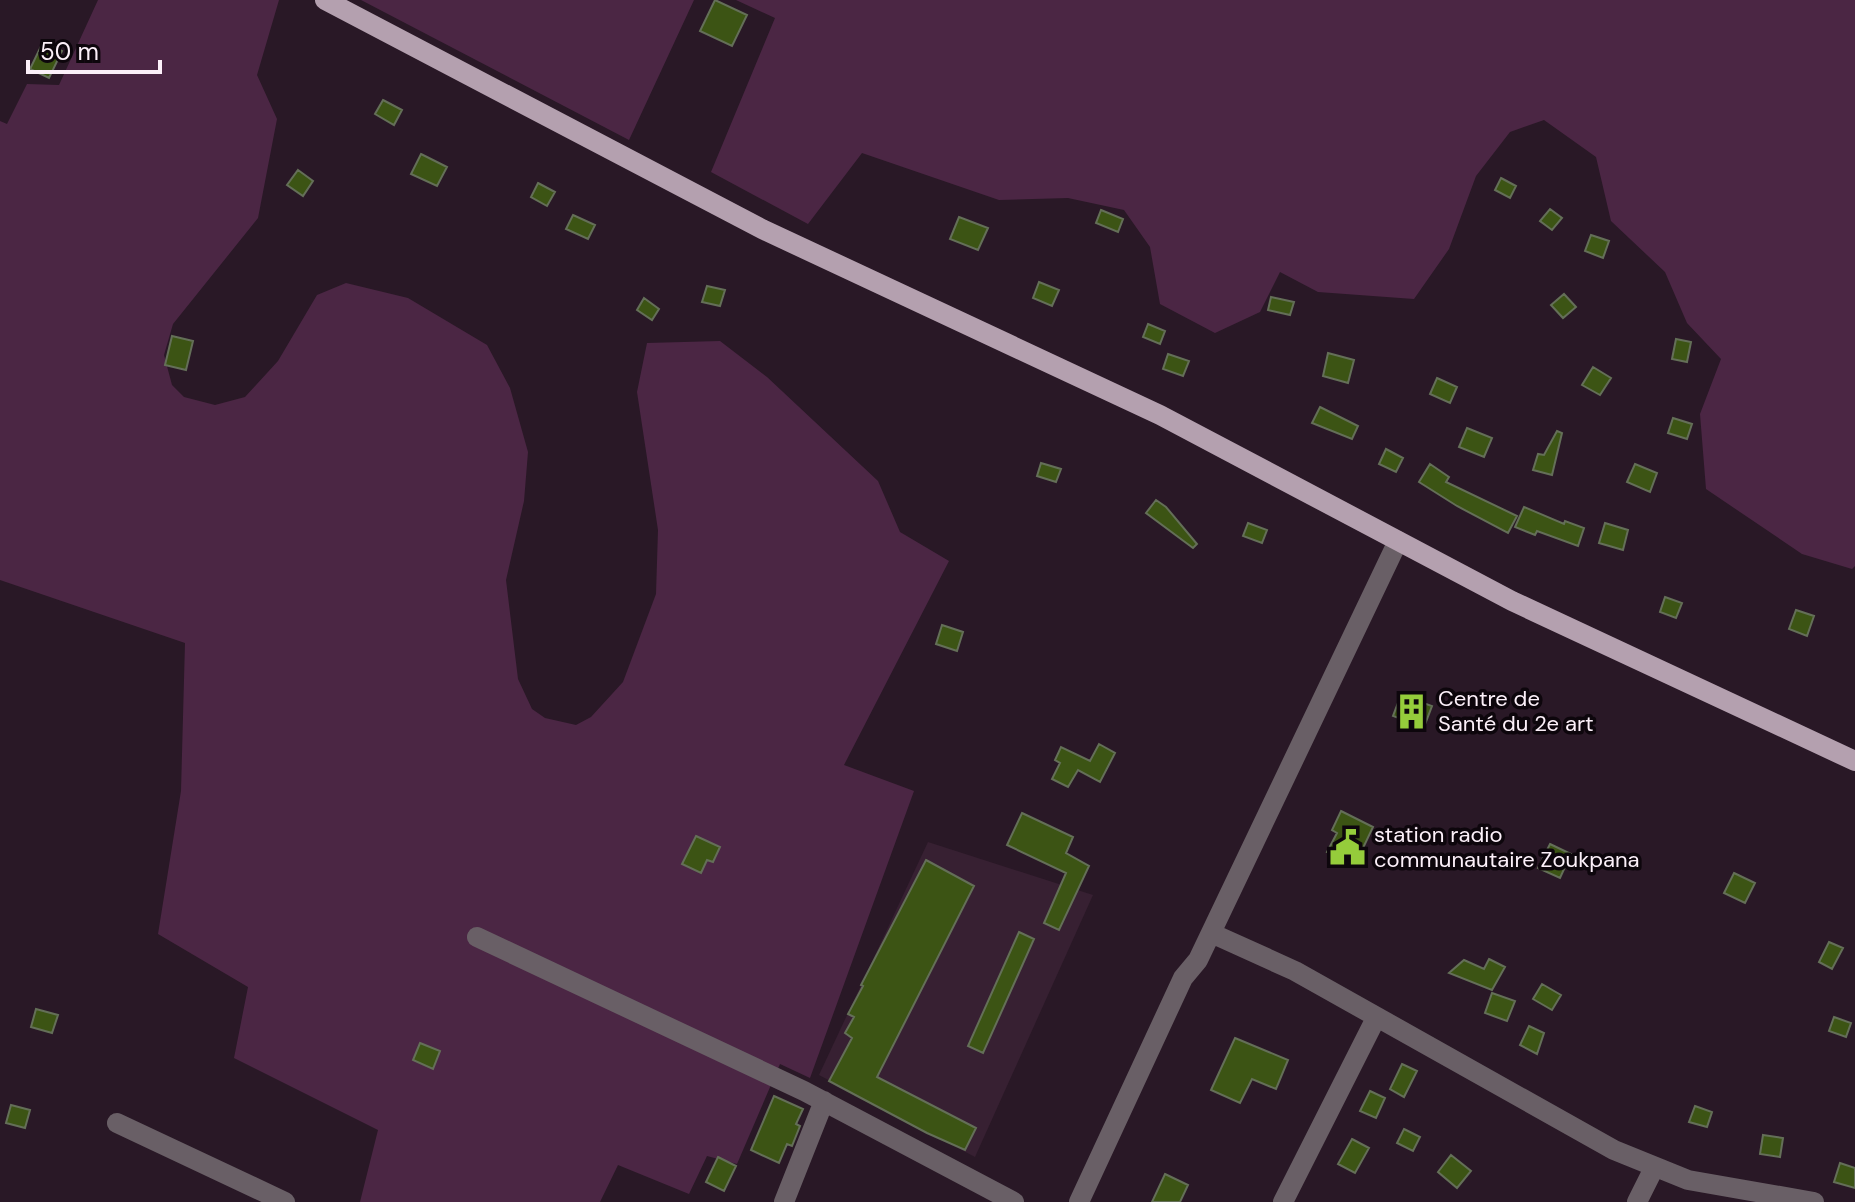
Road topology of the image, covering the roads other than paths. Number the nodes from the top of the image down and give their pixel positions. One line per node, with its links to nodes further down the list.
1 (325, 0): 2 (main road)
2 (1398, 541): 3 (main road); 4 (street)
3 (1855, 761)
4 (1211, 933): 6 (street); 13 (street)
5 (477, 937): 7 (street)
6 (1376, 1018): 9 (street); 14 (street)
7 (824, 1101): 11 (street); 12 (street)
8 (117, 1123): 10 (street)
9 (1654, 1168): 15 (street); 16 (street)
10 (285, 1202)
11 (784, 1202)
12 (1014, 1202)
13 (1079, 1202)
14 (1283, 1202)
15 (1637, 1202)
16 (1814, 1202)

